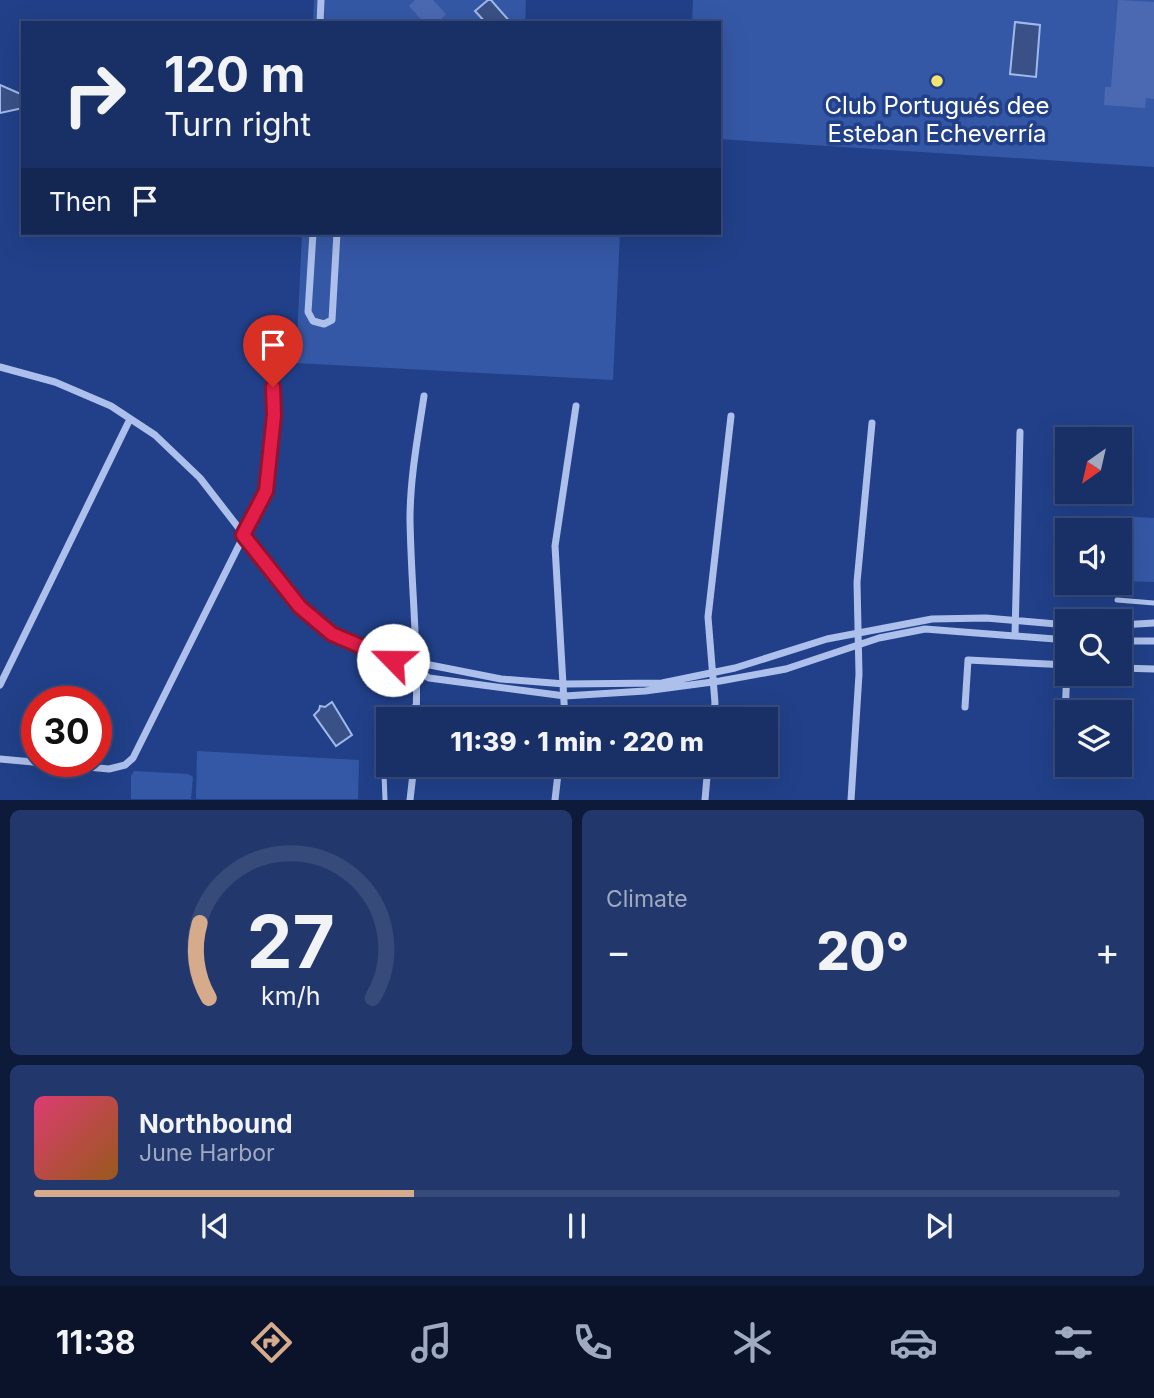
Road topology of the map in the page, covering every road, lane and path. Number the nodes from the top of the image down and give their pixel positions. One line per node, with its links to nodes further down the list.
1 (321, 0): 2 (street)
2 (320, 21)
3 (313, 235): 4 (street)
4 (337, 235)
5 (0, 367): 10 (street)
6 (273, 387): 13 (street)
7 (424, 396): 28 (street)
8 (576, 406): 32 (street)
9 (731, 416): 30 (street)
10 (130, 419): 13 (street); 33 (street)
11 (872, 423): 20 (street)
12 (1020, 432): 16 (street)
13 (243, 535): 28 (street); 41 (street)
14 (1116, 600): 15 (lane)
15 (1154, 603)
16 (1015, 622): 18 (street); 20 (street); 21 (street)
17 (1154, 623): 19 (street)
18 (1055, 624)
19 (1132, 624)
20 (858, 633): 25 (street); 30 (street)
21 (1015, 635): 22 (street); 25 (street)
22 (1055, 639)
23 (1132, 641): 24 (street)
24 (1154, 641)
25 (858, 645): 31 (street); 50 (street)
26 (1055, 664): 40 (street)
27 (1132, 669): 29 (street)
28 (417, 670): 32 (street); 34 (street); 35 (street)
29 (1154, 670)
30 (712, 672): 31 (street); 32 (street)
31 (713, 682): 34 (street); 39 (street)
32 (565, 684): 34 (street)
33 (0, 685)
34 (565, 696): 38 (street)
35 (417, 702): 36 (lane); 37 (street)
36 (414, 707)
37 (417, 707)
38 (565, 707)
39 (713, 707)
40 (965, 707)
41 (0, 758)
42 (384, 777): 46 (lane)
43 (413, 777): 47 (street)
44 (558, 777): 48 (street)
45 (707, 777): 49 (street)
46 (385, 800)
47 (410, 800)
48 (555, 800)
49 (705, 800)
50 (852, 800)

